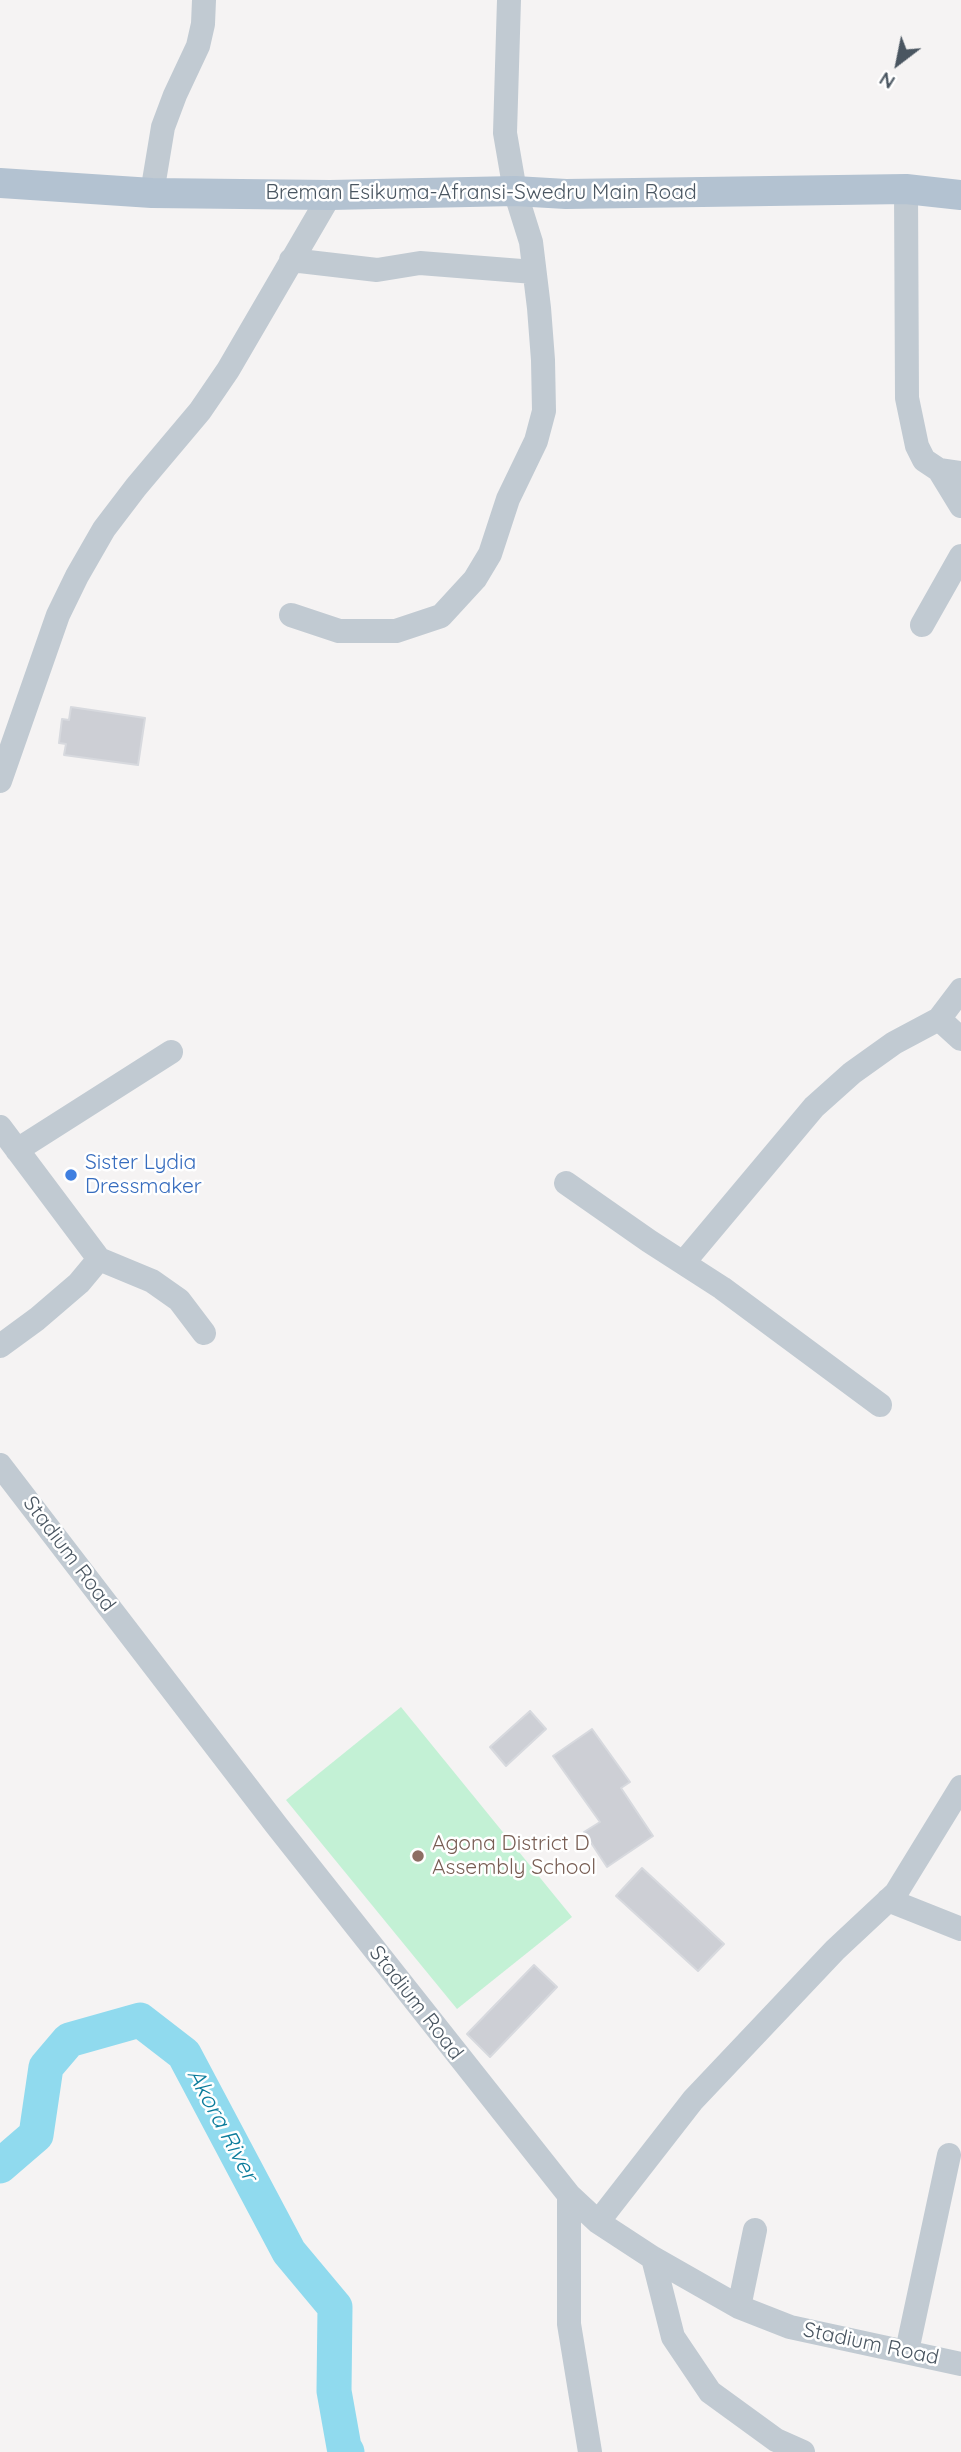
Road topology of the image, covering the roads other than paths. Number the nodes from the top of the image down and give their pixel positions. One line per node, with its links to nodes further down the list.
1 (204, 0): 6 (street)
2 (509, 0): 5 (street)
3 (0, 183): 6 (main road, Breman Esikuma-Afransi-Swedru Main Road)
4 (906, 189): 5 (main road, Breman Esikuma-Afransi-Swedru Main Road); 8 (main road, Breman Esikuma-Afransi-Swedru Main Road); 11 (street)
5 (515, 191): 7 (main road, Breman Esikuma-Afransi-Swedru Main Road); 10 (street)
6 (152, 193): 7 (main road, Breman Esikuma-Afransi-Swedru Main Road)
7 (330, 195): 9 (street)
8 (961, 195)
9 (292, 260): 10 (street); 16 (street)
10 (534, 272): 14 (street)
11 (950, 472): 12 (street)
12 (961, 506)
13 (961, 556): 15 (street)
14 (291, 615)
15 (922, 625)
16 (0, 782)
17 (961, 990): 18 (street)
18 (939, 1019): 19 (street); 25 (street)
19 (961, 1039)
20 (171, 1052): 22 (street)
21 (0, 1127): 22 (street)
22 (17, 1150): 24 (street)
23 (566, 1183): 25 (street)
24 (99, 1259): 26 (street); 27 (street)
25 (684, 1262): 28 (street)
26 (204, 1333)
27 (0, 1346)
28 (880, 1405)
29 (0, 1465): 34 (street, Stadium Road)
30 (961, 1787): 31 (street)
31 (888, 1900): 32 (street); 35 (street)
32 (961, 1930)
33 (949, 2155): 39 (street)
34 (569, 2195): 35 (street, Stadium Road); 41 (street)
35 (598, 2222): 37 (street, Stadium Road)
36 (755, 2230): 38 (street)
37 (653, 2258): 38 (street, Stadium Road); 42 (street)
38 (739, 2307): 39 (street, Stadium Road)
39 (907, 2351): 40 (street, Stadium Road)
40 (961, 2364)
41 (590, 2452)
42 (803, 2452)

